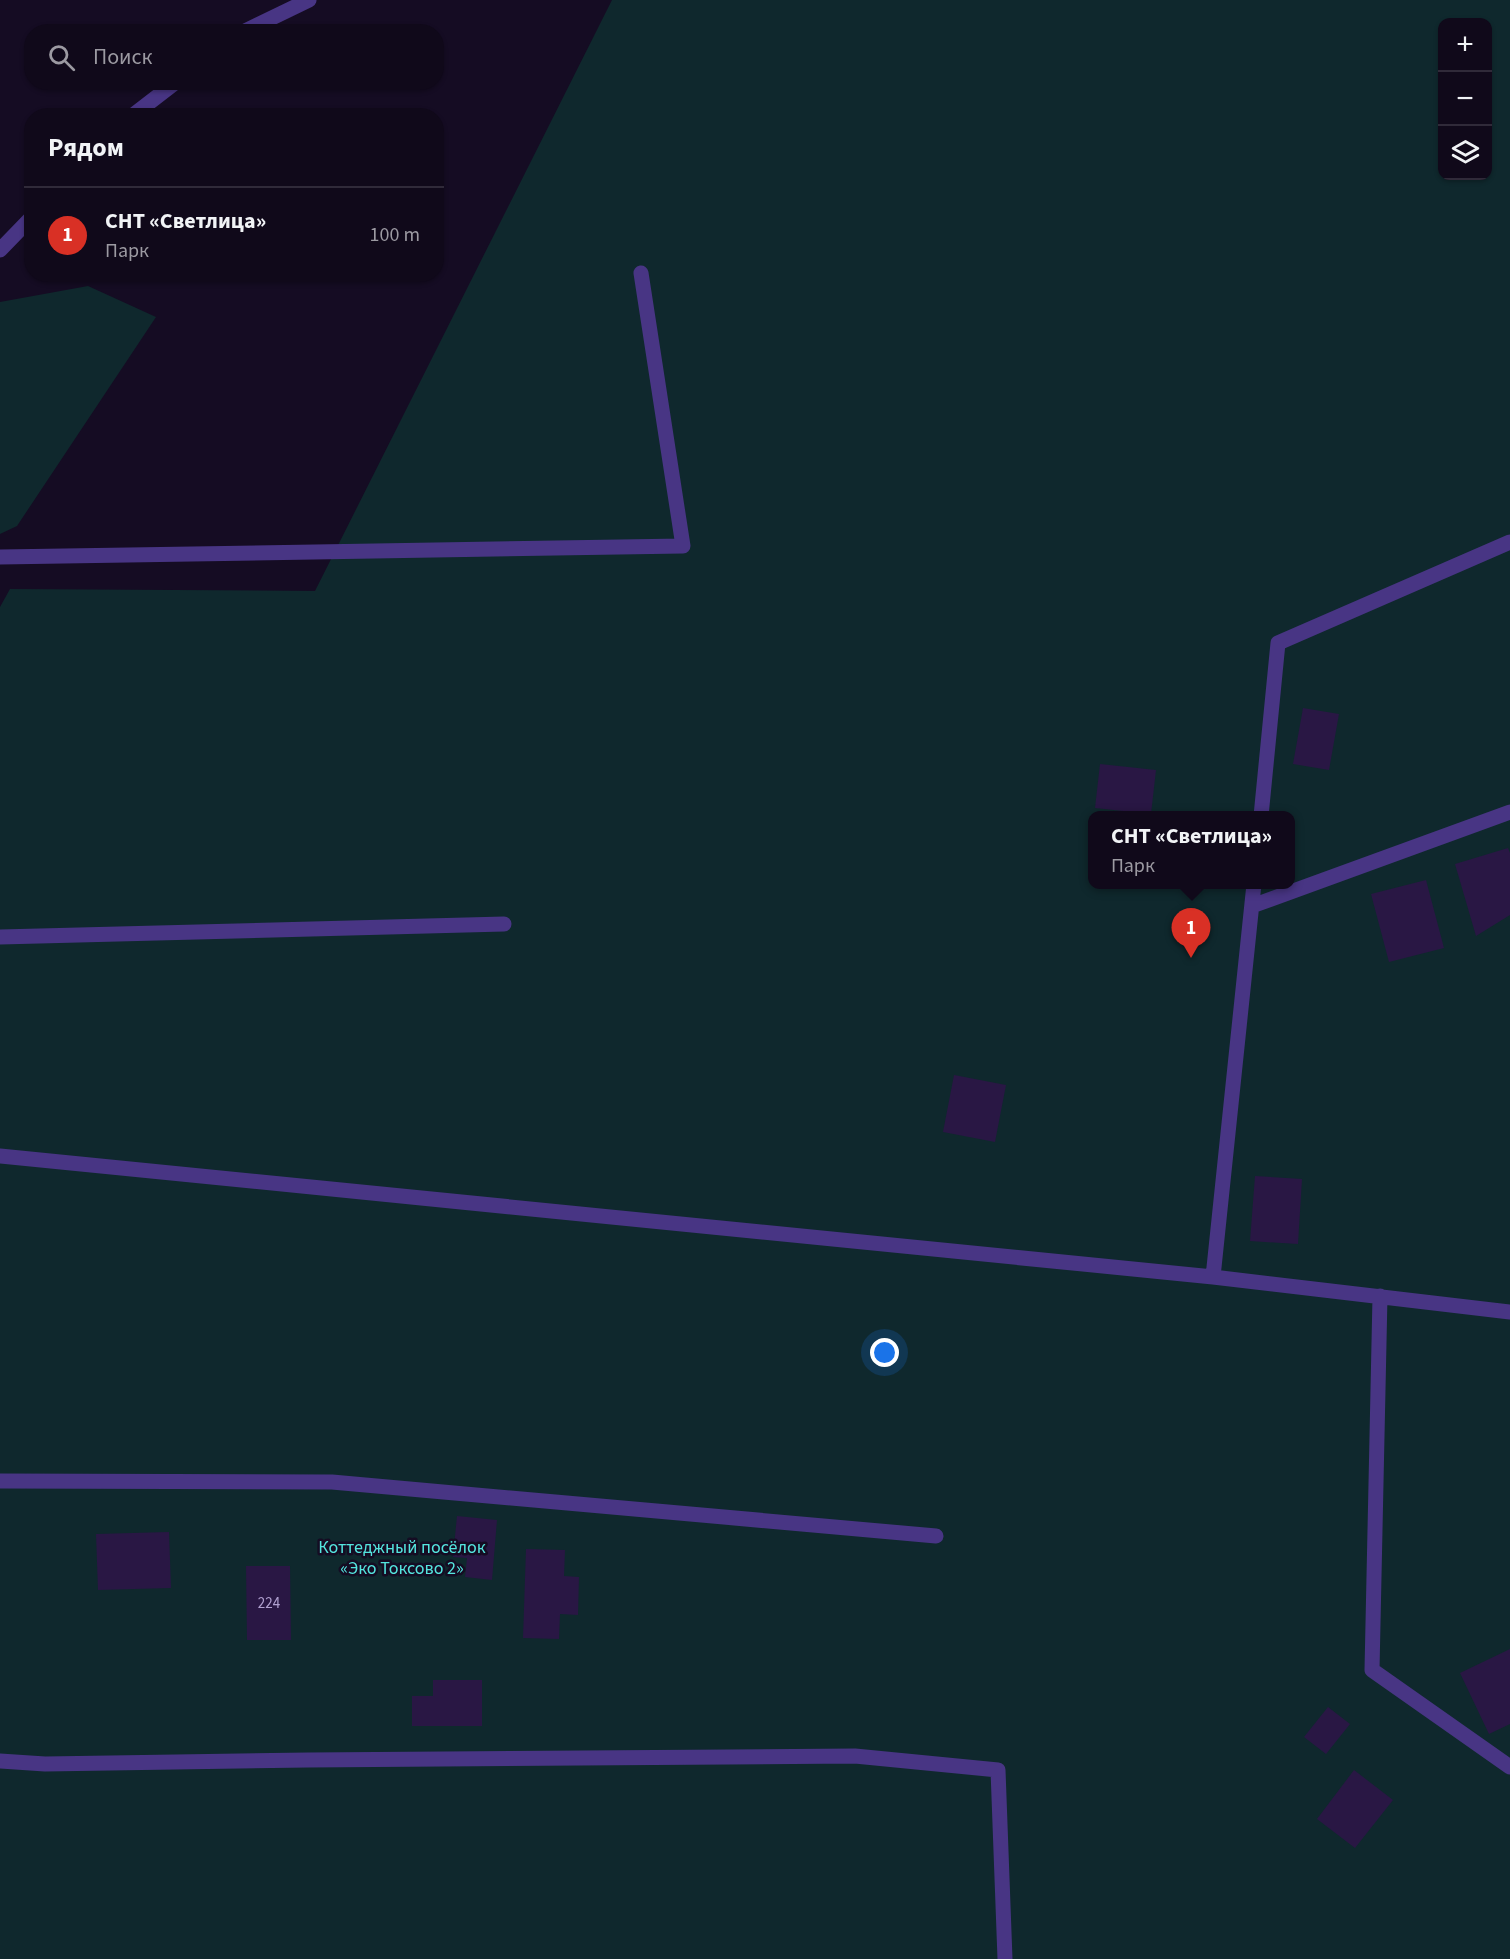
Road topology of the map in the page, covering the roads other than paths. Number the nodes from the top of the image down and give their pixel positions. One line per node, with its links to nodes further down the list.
1 (309, 0): 2 (street)
2 (260, 24)
3 (166, 90): 4 (street)
4 (142, 108)
5 (24, 225): 6 (street)
6 (0, 250)
7 (641, 273): 9 (street)
8 (1510, 542): 10 (street)
9 (0, 557)
10 (1261, 811)
11 (1510, 812): 13 (street)
12 (1254, 889): 13 (street)
13 (1252, 906): 17 (street)
14 (504, 924): 15 (street)
15 (0, 937)
16 (0, 1156): 17 (street)
17 (1213, 1277): 18 (street)
18 (1380, 1296): 19 (street); 23 (street)
19 (1510, 1312)
20 (0, 1481): 21 (street)
21 (936, 1536)
22 (0, 1761): 24 (street)
23 (1510, 1767)
24 (1005, 1959)

